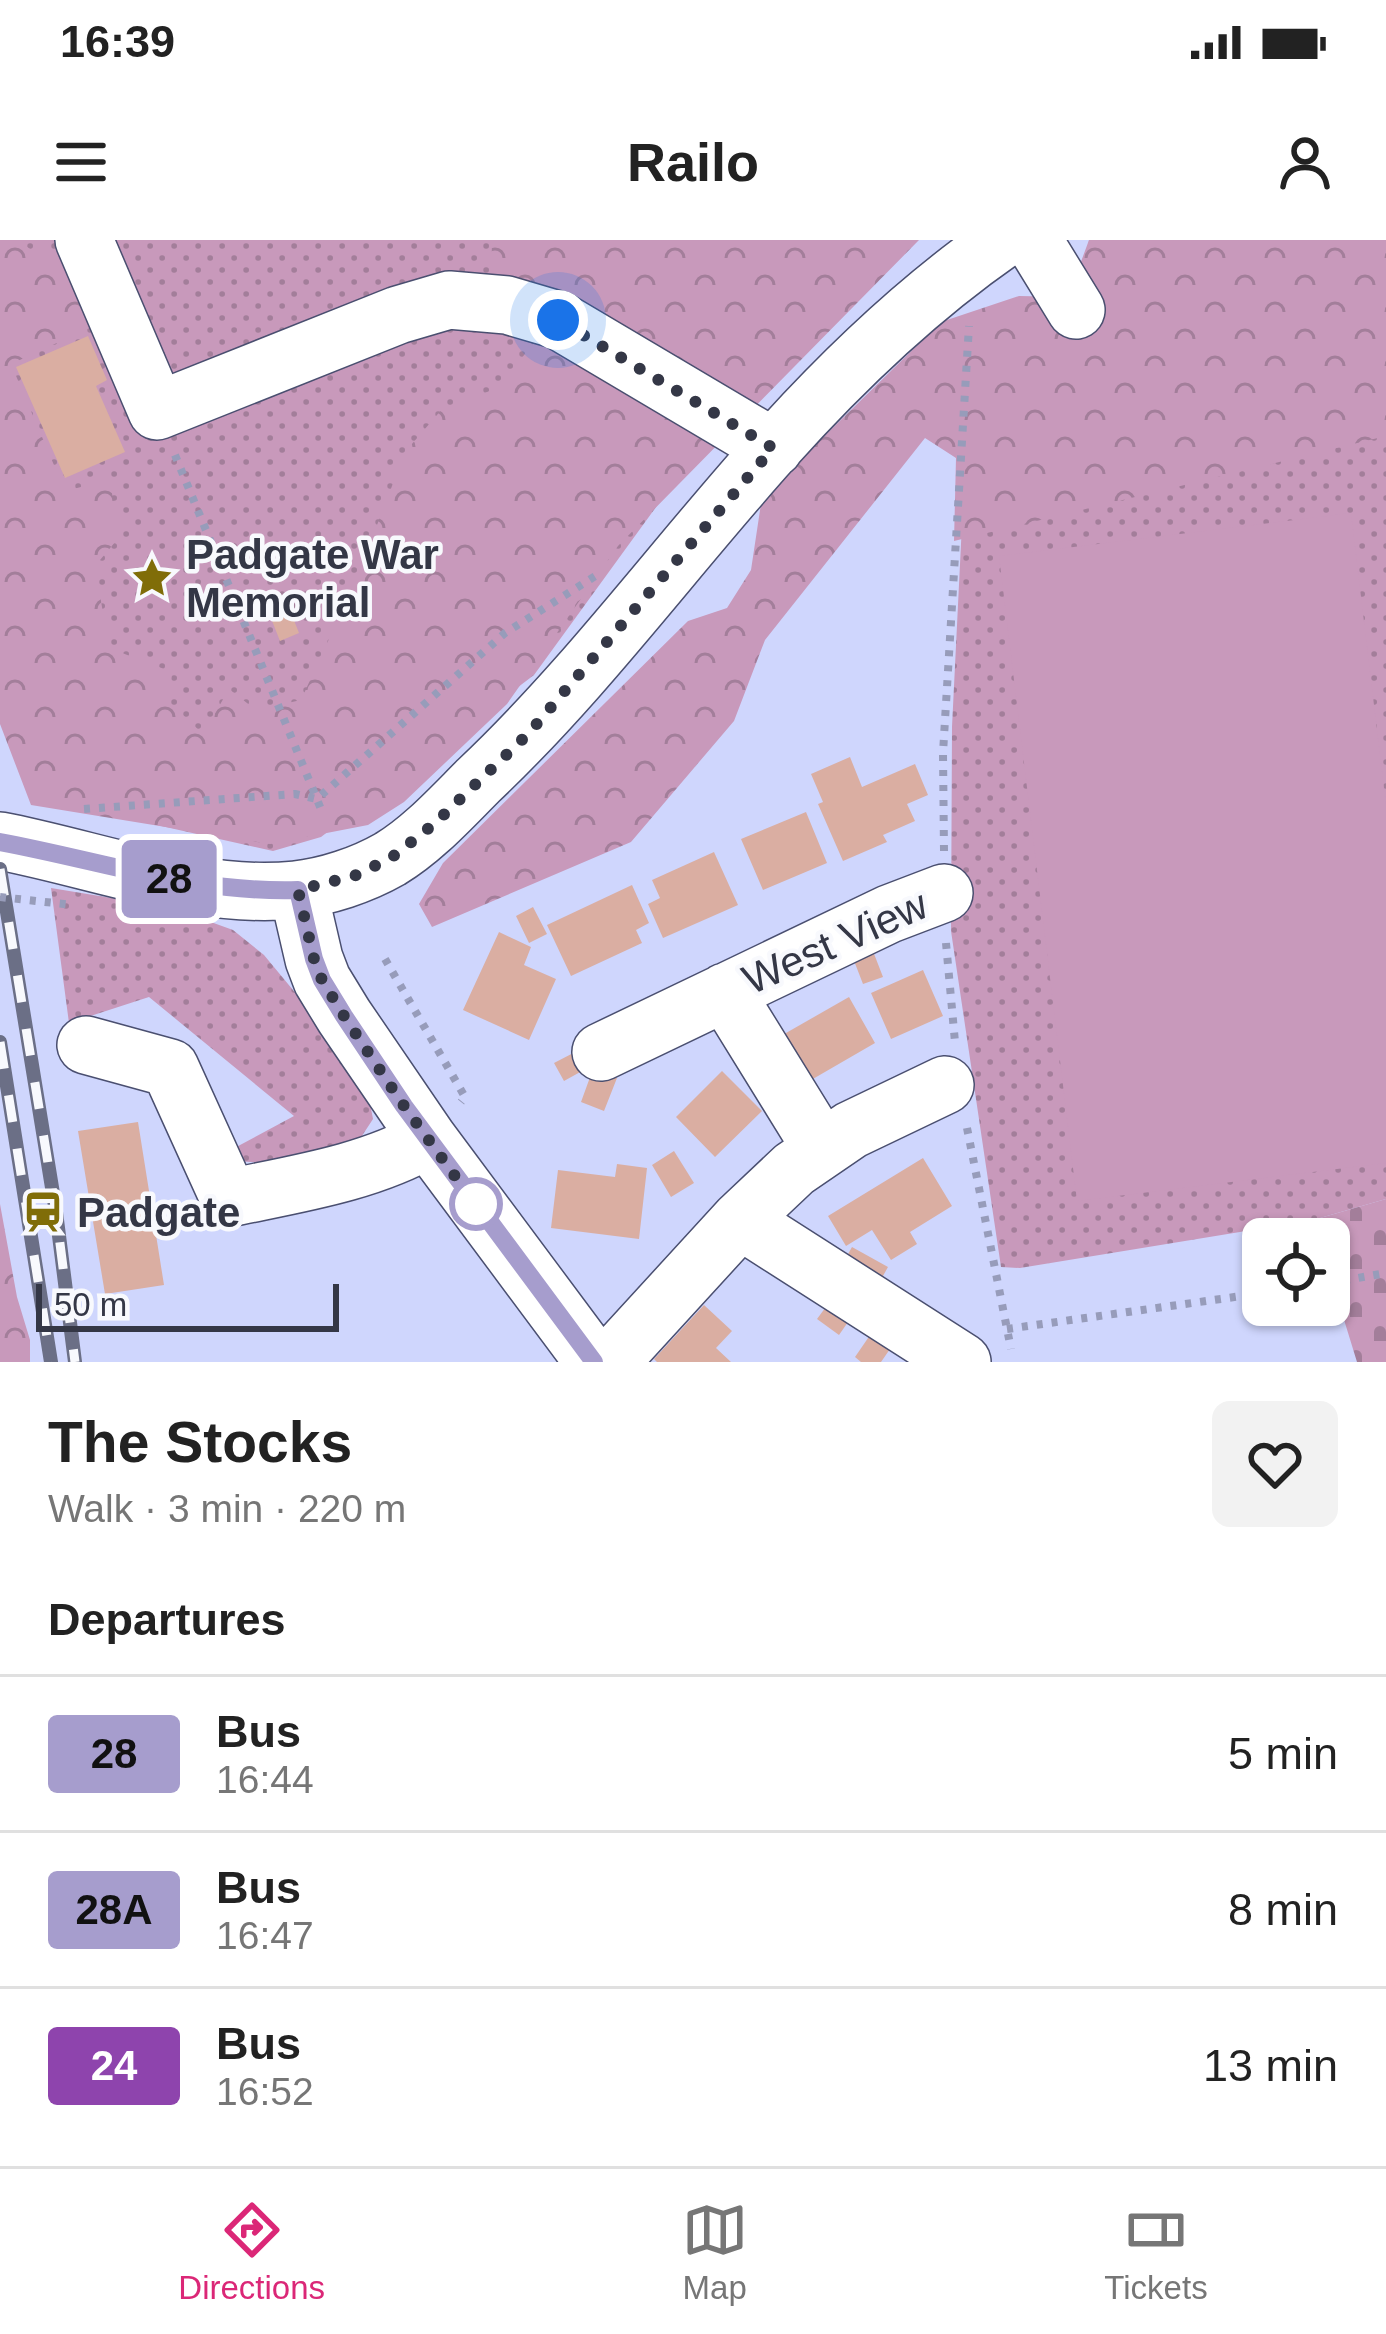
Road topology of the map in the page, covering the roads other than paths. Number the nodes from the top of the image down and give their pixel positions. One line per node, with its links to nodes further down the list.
1 (84, 240): 5 (street)
2 (1002, 240): 5 (street)
3 (1034, 240): 4 (street)
4 (1076, 310)
5 (773, 448): 7 (street)
6 (10, 843): 7 (street)
7 (298, 890): 13 (street)
8 (944, 893): 9 (street, West View)
9 (725, 992): 11 (street, West View); 14 (street, West View)
10 (86, 1045): 13 (street)
11 (602, 1052)
12 (946, 1084): 14 (street)
13 (428, 1139): 16 (street)
14 (822, 1149): 15 (street)
15 (740, 1220): 17 (street); 18 (street)
16 (594, 1362)
17 (610, 1362)
18 (962, 1362)

